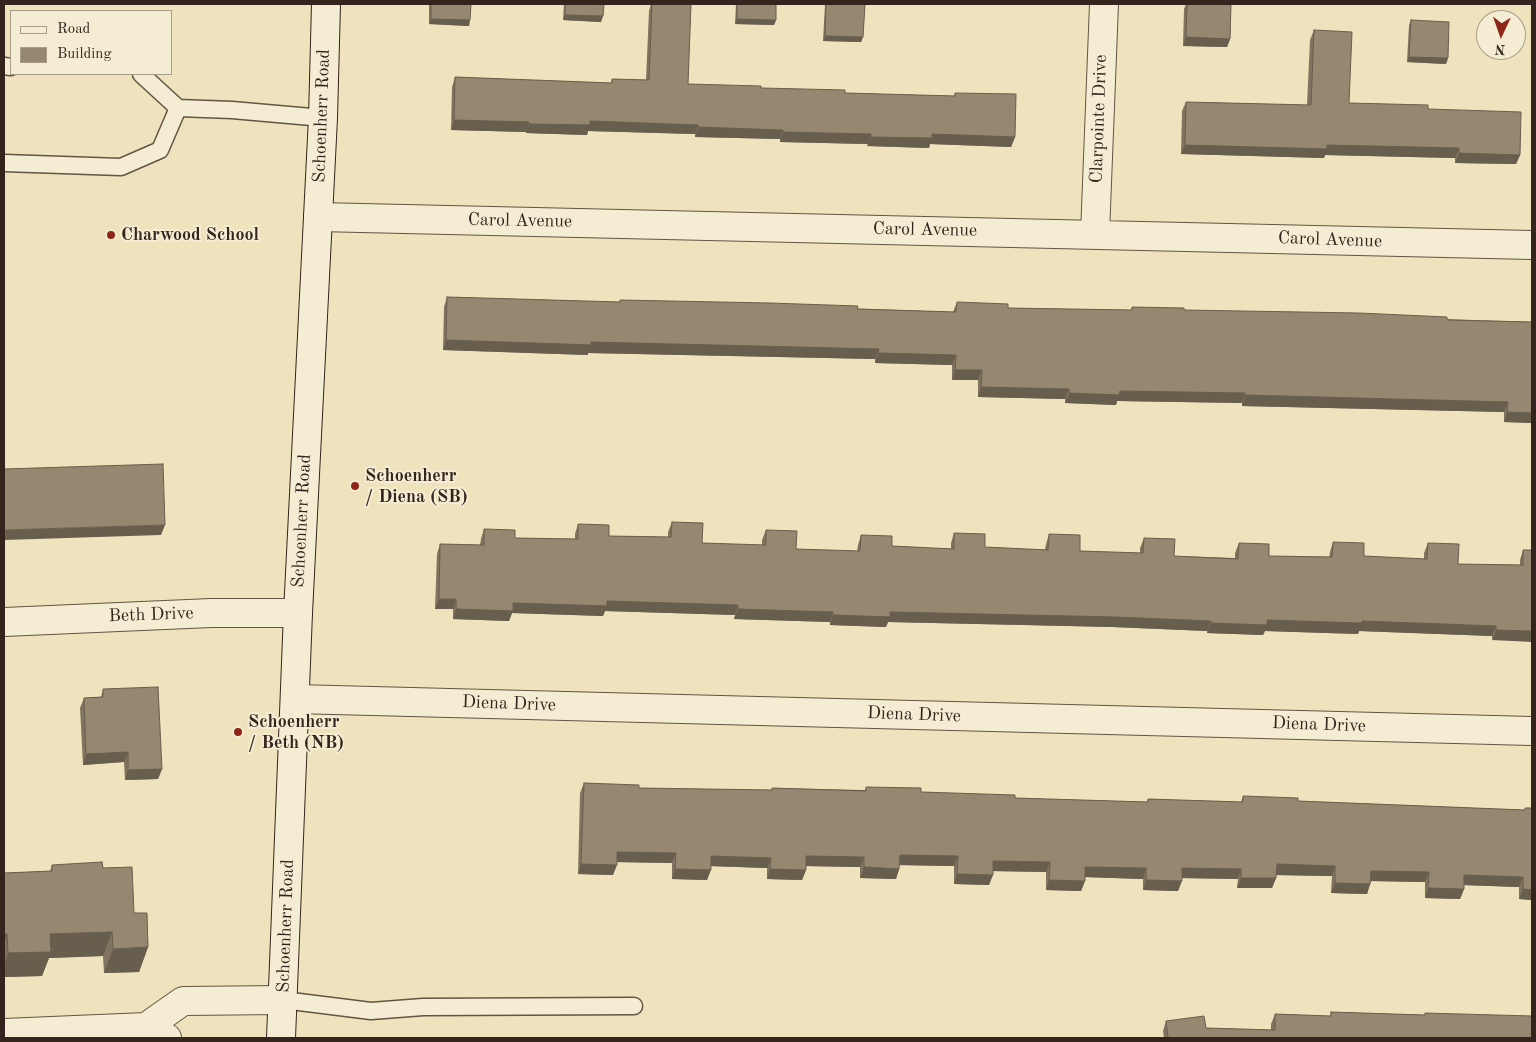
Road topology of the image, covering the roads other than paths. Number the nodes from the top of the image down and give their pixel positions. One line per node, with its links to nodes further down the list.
1 (326, 4): 5 (street, Schoenherr Road)
2 (1104, 4): 8 (street, Clarpointe Drive)
3 (141, 75): 4 (lane)
4 (178, 108): 5 (lane); 6 (lane)
5 (323, 118): 7 (street, Schoenherr Road)
6 (4, 163)
7 (318, 217): 8 (street, Carol Avenue); 10 (street, Schoenherr Road)
8 (1095, 234): 9 (street, Carol Avenue)
9 (1532, 245)
10 (298, 613): 11 (street, Beth Drive); 12 (street, Schoenherr Road)
11 (4, 622)
12 (295, 699): 13 (street, Diena Drive); 14 (street, Schoenherr Road)
13 (1532, 731)
14 (283, 1000): 15 (lane); 17 (street); 18 (street, Schoenherr Road)
15 (634, 1006)
16 (4, 1033): 17 (street)
17 (156, 1033)
18 (281, 1038)

